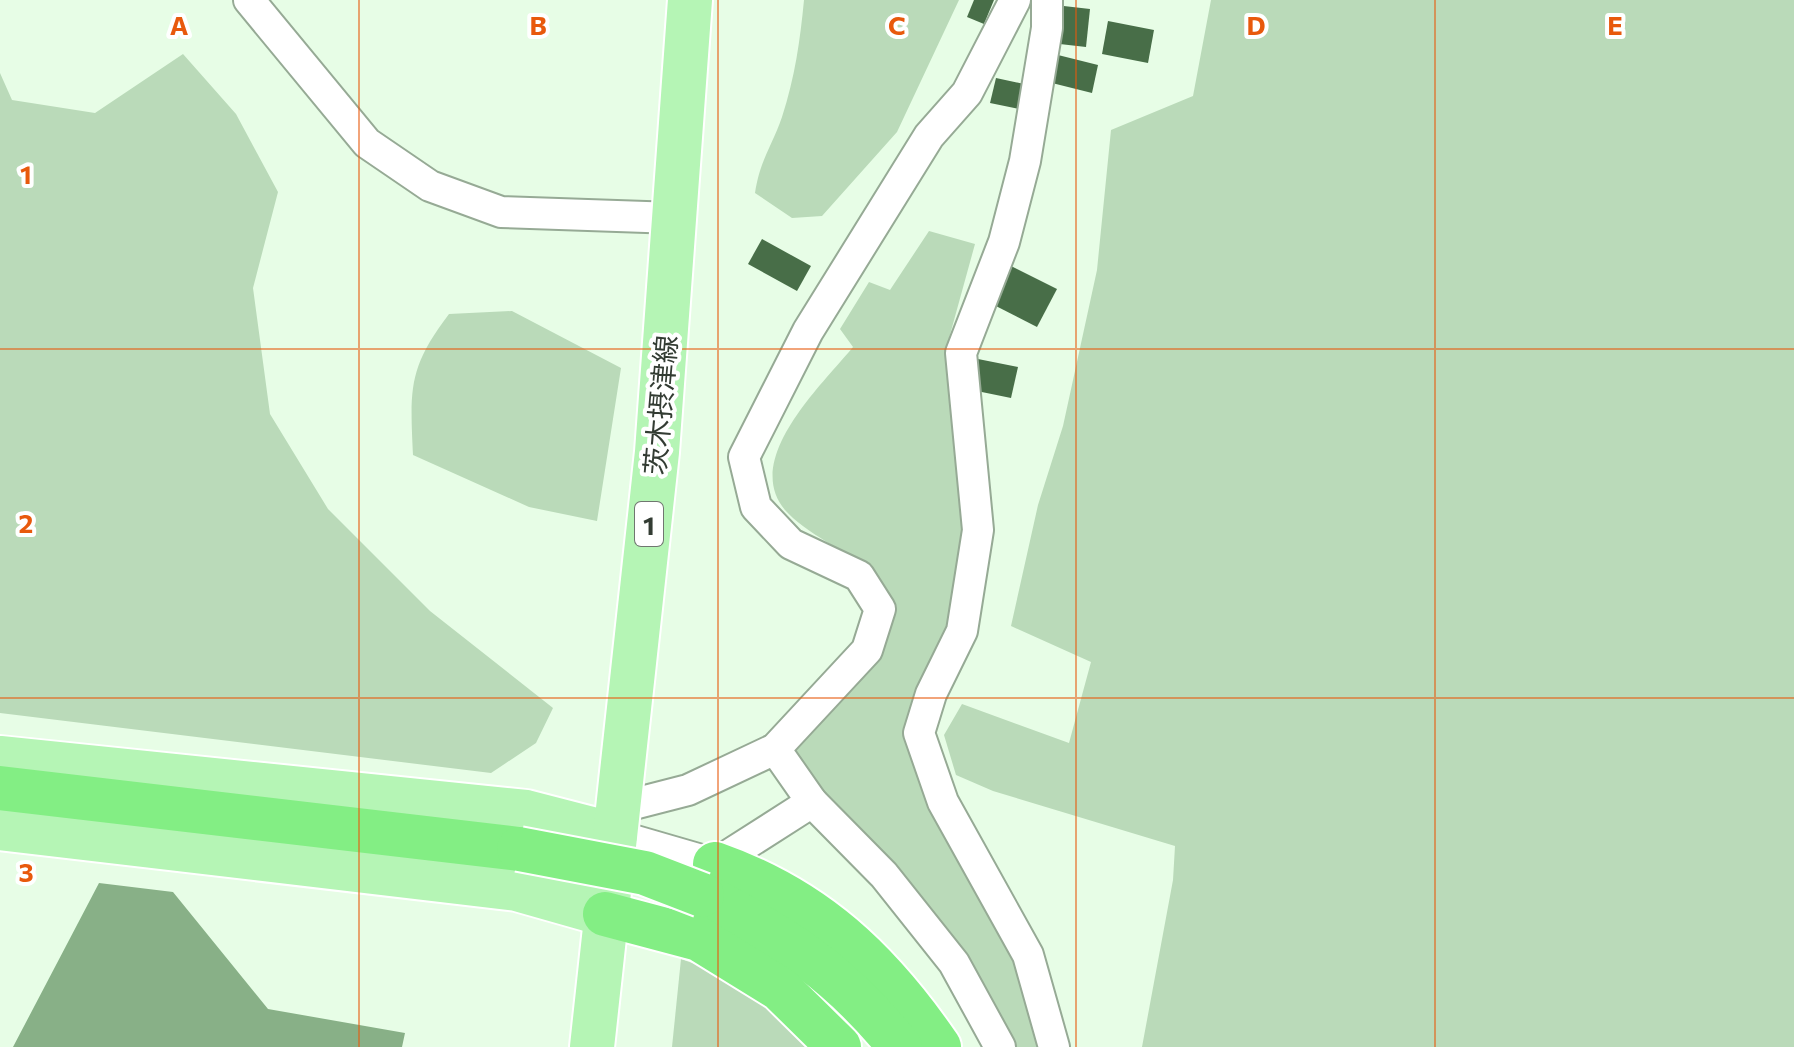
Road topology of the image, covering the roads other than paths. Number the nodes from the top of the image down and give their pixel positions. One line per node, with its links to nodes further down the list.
1 (249, 0): 5 (street)
2 (690, 0): 5 (main road, 茨木摂津線 / 1)
3 (1015, 0): 6 (street)
4 (1047, 0): 17 (street)
5 (675, 218): 9 (main road, 茨木摂津線 / 1)
6 (775, 749): 8 (street); 9 (street)
7 (12, 793): 9 (main road); 10 (highway, bridge); 11 (main road)
8 (812, 802): 10 (street); 16 (street)
9 (616, 822): 10 (street); 11 (main road, 茨木摂津線 / 1)
10 (709, 880): 14 (highway); 15 (highway)
11 (605, 914): 12 (main road, 茨木摂津線 / 1); 13 (highway)
12 (592, 1047)
13 (839, 1047)
14 (900, 1047)
15 (939, 1047)
16 (1000, 1047)
17 (1054, 1047)

